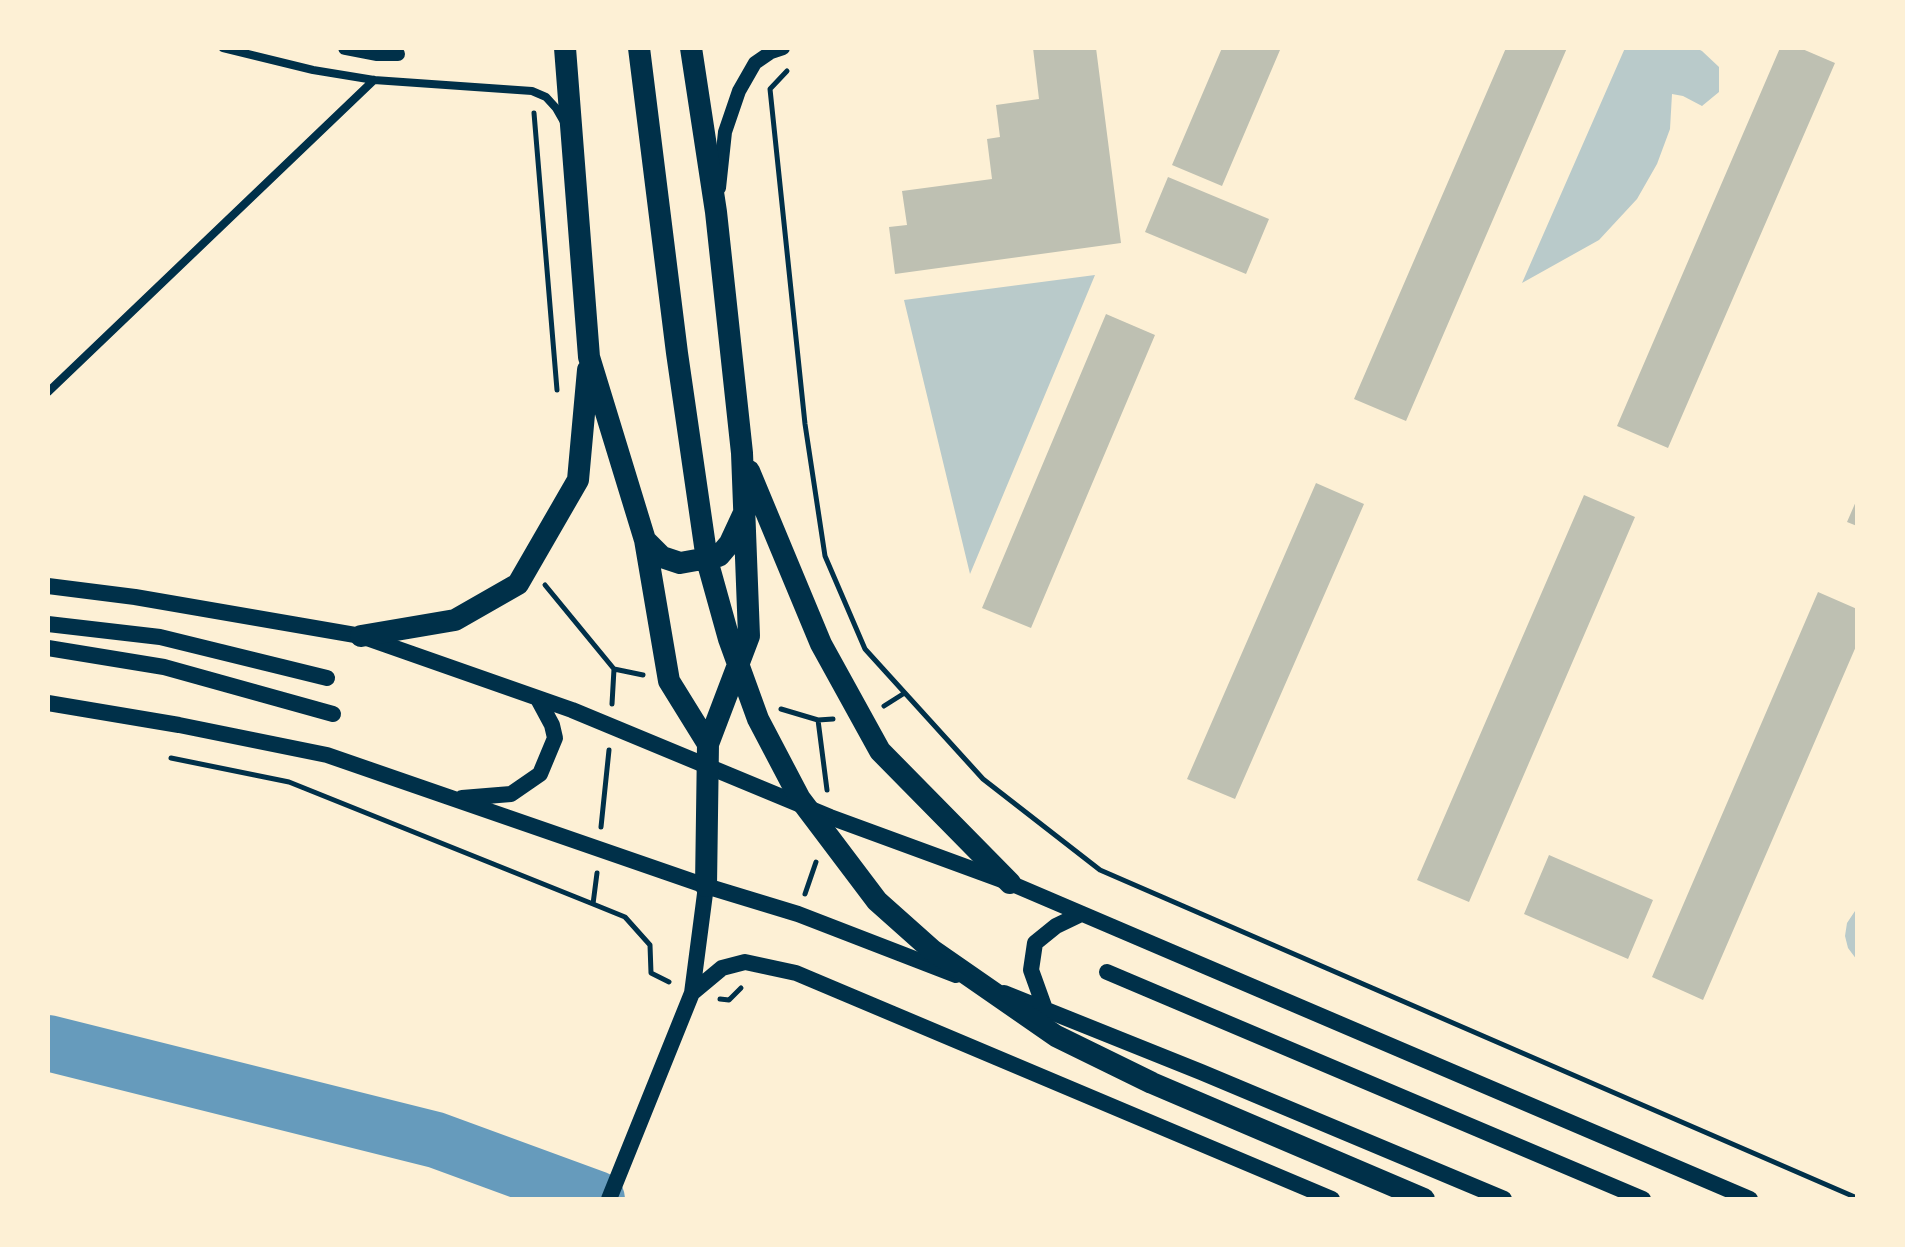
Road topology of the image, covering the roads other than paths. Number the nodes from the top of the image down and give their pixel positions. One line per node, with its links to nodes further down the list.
1 (223, 48): 8 (street)
2 (345, 48): 7 (street)
3 (565, 48): 9 (highway)
4 (639, 48): 36 (highway)
5 (691, 48): 10 (highway)
6 (783, 48): 10 (street)
7 (398, 54)
8 (374, 80): 9 (street); 12 (street)
9 (571, 135): 11 (highway)
10 (716, 212): 13 (highway)
11 (589, 357): 15 (highway); 18 (highway)
12 (48, 392)
13 (742, 453): 14 (highway); 27 (highway)
14 (745, 510): 15 (highway); 24 (highway)
15 (645, 540): 24 (highway)
16 (48, 586): 18 (main road)
17 (48, 624): 20 (main road)
18 (361, 636): 21 (main road)
19 (48, 648): 23 (main road)
20 (327, 678)
21 (538, 699): 25 (main road); 26 (main road)
22 (48, 703): 26 (main road)
23 (333, 714)
24 (708, 744): 25 (highway)
25 (707, 768): 27 (main road); 28 (highway)
26 (452, 799): 28 (main road)
27 (1010, 883): 29 (main road)
28 (706, 886): 31 (main road); 32 (main road)
29 (1081, 914): 32 (main road); 39 (main road)
30 (1107, 972): 38 (main road)
31 (692, 993): 34 (main road); 35 (main road)
32 (1045, 1009): 33 (main road)
33 (1490, 1195): 37 (main road)
34 (609, 1199)
35 (1332, 1199)
36 (1424, 1199)
37 (1504, 1199)
38 (1643, 1199)
39 (1750, 1199)

